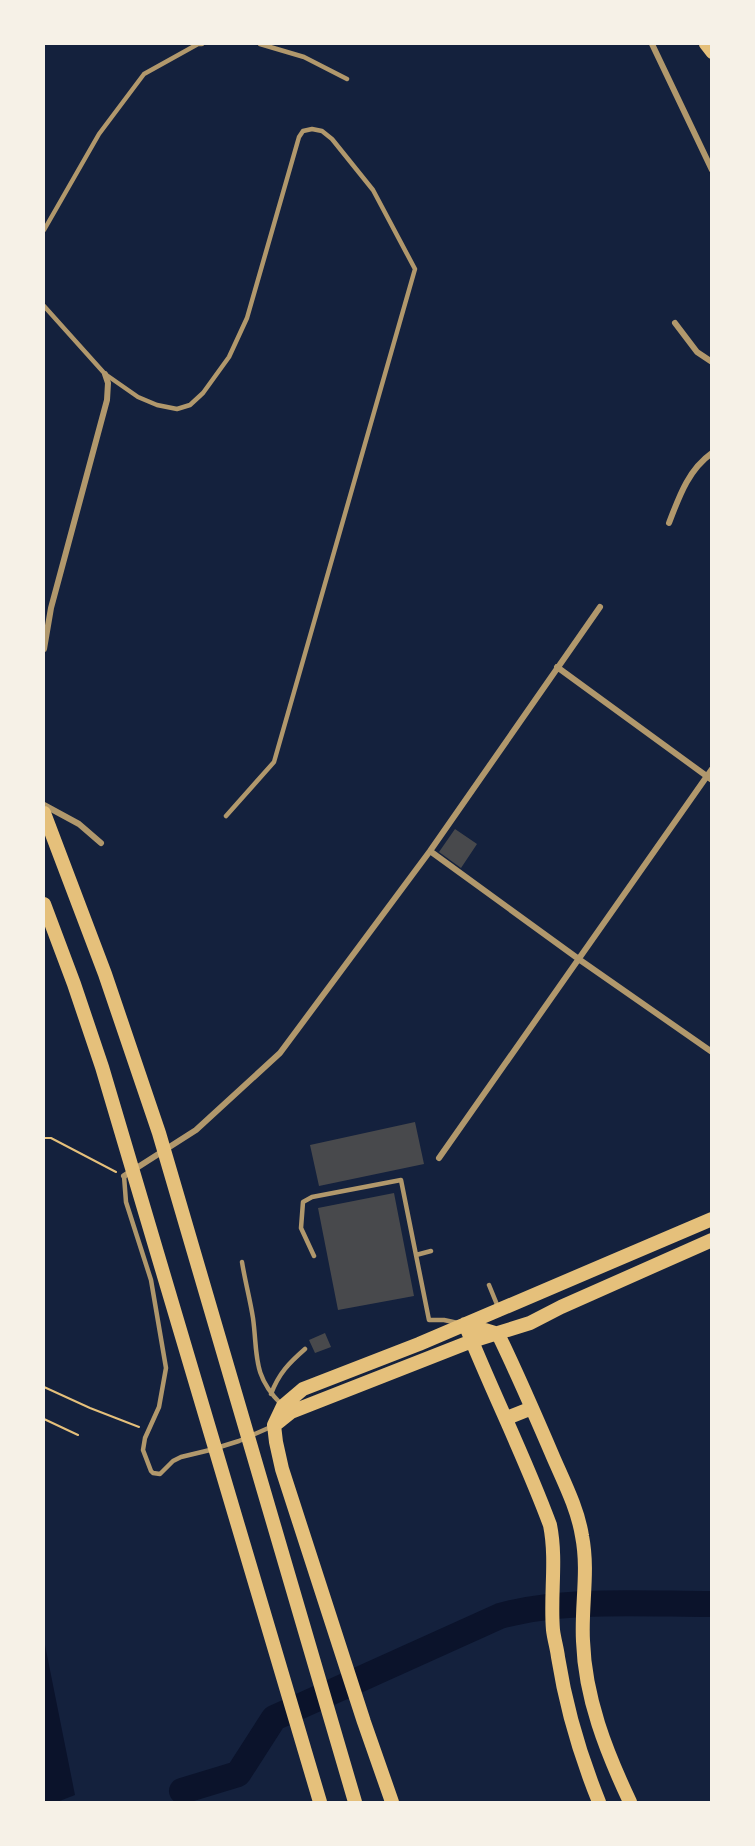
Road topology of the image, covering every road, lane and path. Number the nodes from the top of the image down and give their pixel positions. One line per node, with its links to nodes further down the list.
1 (202, 44): 8 (lane)
2 (260, 44): 6 (lane)
3 (652, 44): 7 (street)
4 (705, 44): 5 (main road)
5 (711, 53)
6 (347, 79)
7 (711, 170)
8 (44, 230)
9 (44, 306): 12 (lane)
10 (675, 323): 11 (street)
11 (711, 362)
12 (105, 374): 16 (street); 22 (lane)
13 (711, 453): 14 (street)
14 (669, 523)
15 (600, 607): 17 (street)
16 (44, 649)
17 (557, 667): 19 (street); 24 (street)
18 (711, 770): 19 (street)
19 (709, 778): 26 (street)
20 (44, 805): 23 (street)
21 (44, 813): 53 (main road)
22 (226, 816)
23 (101, 843)
24 (430, 851): 26 (street); 30 (street)
25 (44, 904): 52 (main road)
26 (580, 960): 27 (street); 29 (street)
27 (711, 1052)
28 (44, 1138): 30 (path)
29 (439, 1158)
30 (124, 1176): 49 (lane)
31 (711, 1219): 38 (main road)
32 (711, 1240): 40 (main road)
33 (431, 1251): 34 (lane)
34 (416, 1255): 35 (lane); 39 (lane)
35 (314, 1256)
36 (242, 1262): 44 (lane)
37 (489, 1285): 38 (lane)
38 (499, 1310): 39 (main road)
39 (465, 1324): 40 (main road); 41 (main road); 45 (main road)
40 (498, 1334): 41 (main road); 46 (main road)
41 (472, 1341): 47 (main road); 49 (main road)
42 (305, 1349): 44 (lane)
43 (44, 1387): 50 (path)
44 (271, 1394): 45 (lane)
45 (283, 1406): 49 (main road)
46 (532, 1408): 47 (main road); 56 (main road)
47 (507, 1418): 55 (main road)
48 (44, 1419): 51 (path)
49 (274, 1425): 54 (main road)
50 (139, 1428)
51 (78, 1435)
52 (320, 1803)
53 (355, 1803)
54 (392, 1803)
55 (599, 1803)
56 (630, 1803)

